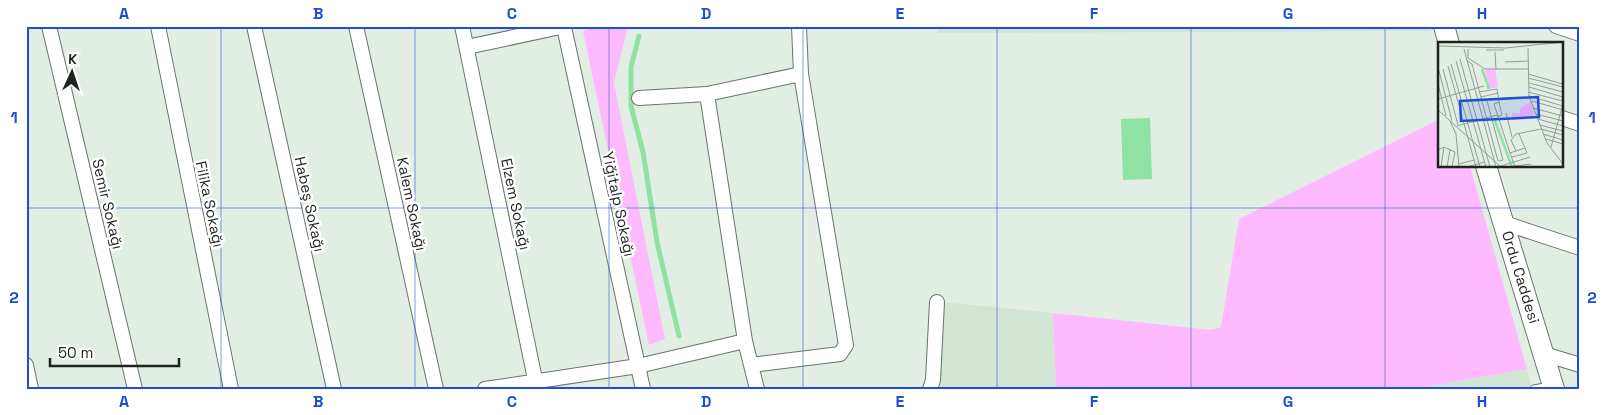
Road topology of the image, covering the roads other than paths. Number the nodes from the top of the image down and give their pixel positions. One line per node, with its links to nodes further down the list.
1 (49, 26): 31 (street, Semir Sokağı)
2 (158, 26): 32 (street, Filika Sokağı)
3 (254, 26): 33 (street, Habeş Sokağı)
4 (356, 26): 34 (street, Kalem Sokağı)
5 (462, 26): 12 (street, Elzem Sokağı)
6 (565, 26): 12 (street); 27 (street, Yiğitalp Sokağı)
7 (799, 26): 13 (street)
8 (1444, 26): 11 (main road)
9 (1556, 26): 10 (street)
10 (1580, 34)
11 (1448, 42)
12 (467, 48): 28 (street, Elzem Sokağı)
13 (801, 74): 14 (street); 24 (street)
14 (707, 94): 15 (street); 22 (street)
15 (639, 98)
16 (1564, 119): 17 (street)
17 (1580, 124)
18 (1487, 168): 19 (main road, Ordu Caddesi)
19 (1504, 223): 20 (street); 23 (main road, Ordu Caddesi)
20 (1580, 248)
21 (937, 302): 38 (street)
22 (745, 341): 24 (street); 27 (street)
23 (1544, 354): 25 (street); 29 (main road, Ordu Caddesi)
24 (751, 365): 37 (street)
25 (1580, 365)
26 (26, 366): 30 (street)
27 (638, 366): 28 (street); 36 (street, Yiğitalp Sokağı)
28 (537, 385): 35 (street)
29 (1554, 387): 39 (lane)
30 (31, 389)
31 (135, 389)
32 (232, 389)
33 (334, 389)
34 (436, 389)
35 (485, 389)
36 (643, 389)
37 (757, 389)
38 (930, 389)
39 (1534, 389)

